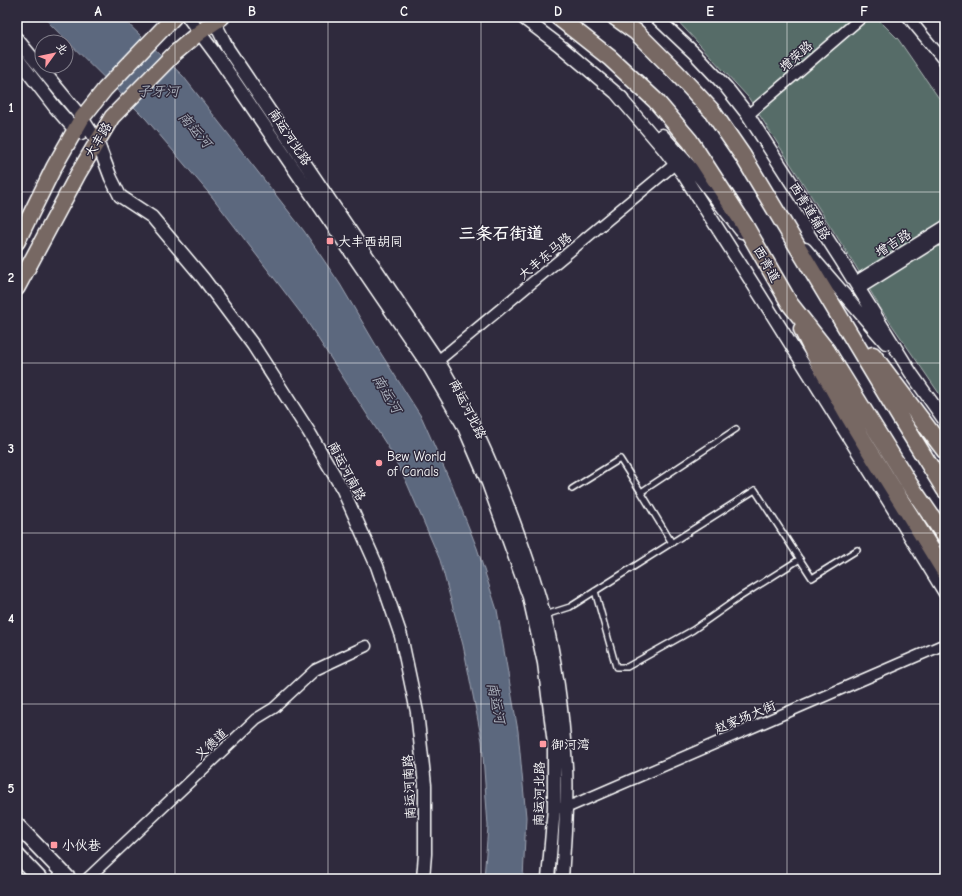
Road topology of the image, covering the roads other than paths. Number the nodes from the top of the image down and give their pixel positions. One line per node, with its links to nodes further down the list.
1 (174, 17): 16 (main road, 大丰路)
2 (188, 17): 10 (street, 南运河北路)
3 (522, 17): 14 (street)
4 (558, 17): 23 (highway, 西青道)
5 (615, 17): 20 (highway)
6 (656, 17): 15 (street, 西青道辅路)
7 (862, 17): 15 (street, 增荣路)
8 (908, 17): 13 (street)
9 (216, 19): 10 (main road, 大丰路); 28 (street, 南运河北路)
10 (200, 32): 17 (main road, 大丰路); 28 (street, 南运河北路)
11 (17, 39): 16 (street)
12 (17, 58): 16 (street)
13 (945, 62)
14 (616, 93): 18 (street); 23 (street)
15 (748, 115): 24 (street, 西青道辅路)
16 (78, 124): 17 (street); 22 (main road, 大丰路)
17 (96, 141): 25 (main road, 大丰路); 52 (street, 南运河南路)
18 (675, 164): 28 (street, 大丰东马路); 42 (street)
19 (945, 226): 24 (street, 增吉路)
20 (787, 227): 26 (highway); 29 (street)
21 (945, 235): 24 (street, 增吉路)
22 (17, 242)
23 (766, 263): 27 (highway, 西青道)
24 (857, 286): 29 (street, 西青道辅路)
25 (17, 288)
26 (826, 292): 32 (highway); 34 (highway)
27 (790, 304): 36 (highway, 西青道); 40 (highway)
28 (434, 364): 43 (street, 南运河北路)
29 (911, 373): 30 (street, 西青道辅路)
30 (945, 421)
31 (736, 429): 35 (lane)
32 (945, 451)
33 (572, 488): 35 (lane)
34 (945, 490)
35 (641, 492): 37 (lane)
36 (945, 536)
37 (672, 543): 39 (lane); 41 (lane)
38 (857, 550): 39 (lane)
39 (800, 560): 41 (lane)
40 (945, 572)
41 (595, 592): 43 (lane)
42 (945, 593)
43 (540, 617): 46 (street, 南运河北路)
44 (945, 644): 46 (street, 赵家场大街)
45 (366, 646): 51 (street, 义德道)
46 (560, 808): 53 (street, 南运河北路); 54 (street, 南运河北路)
47 (17, 825): 50 (main road)
48 (17, 855): 49 (main road)
49 (40, 879)
50 (69, 879)
51 (87, 879)
52 (423, 879)
53 (548, 879)
54 (562, 879)

